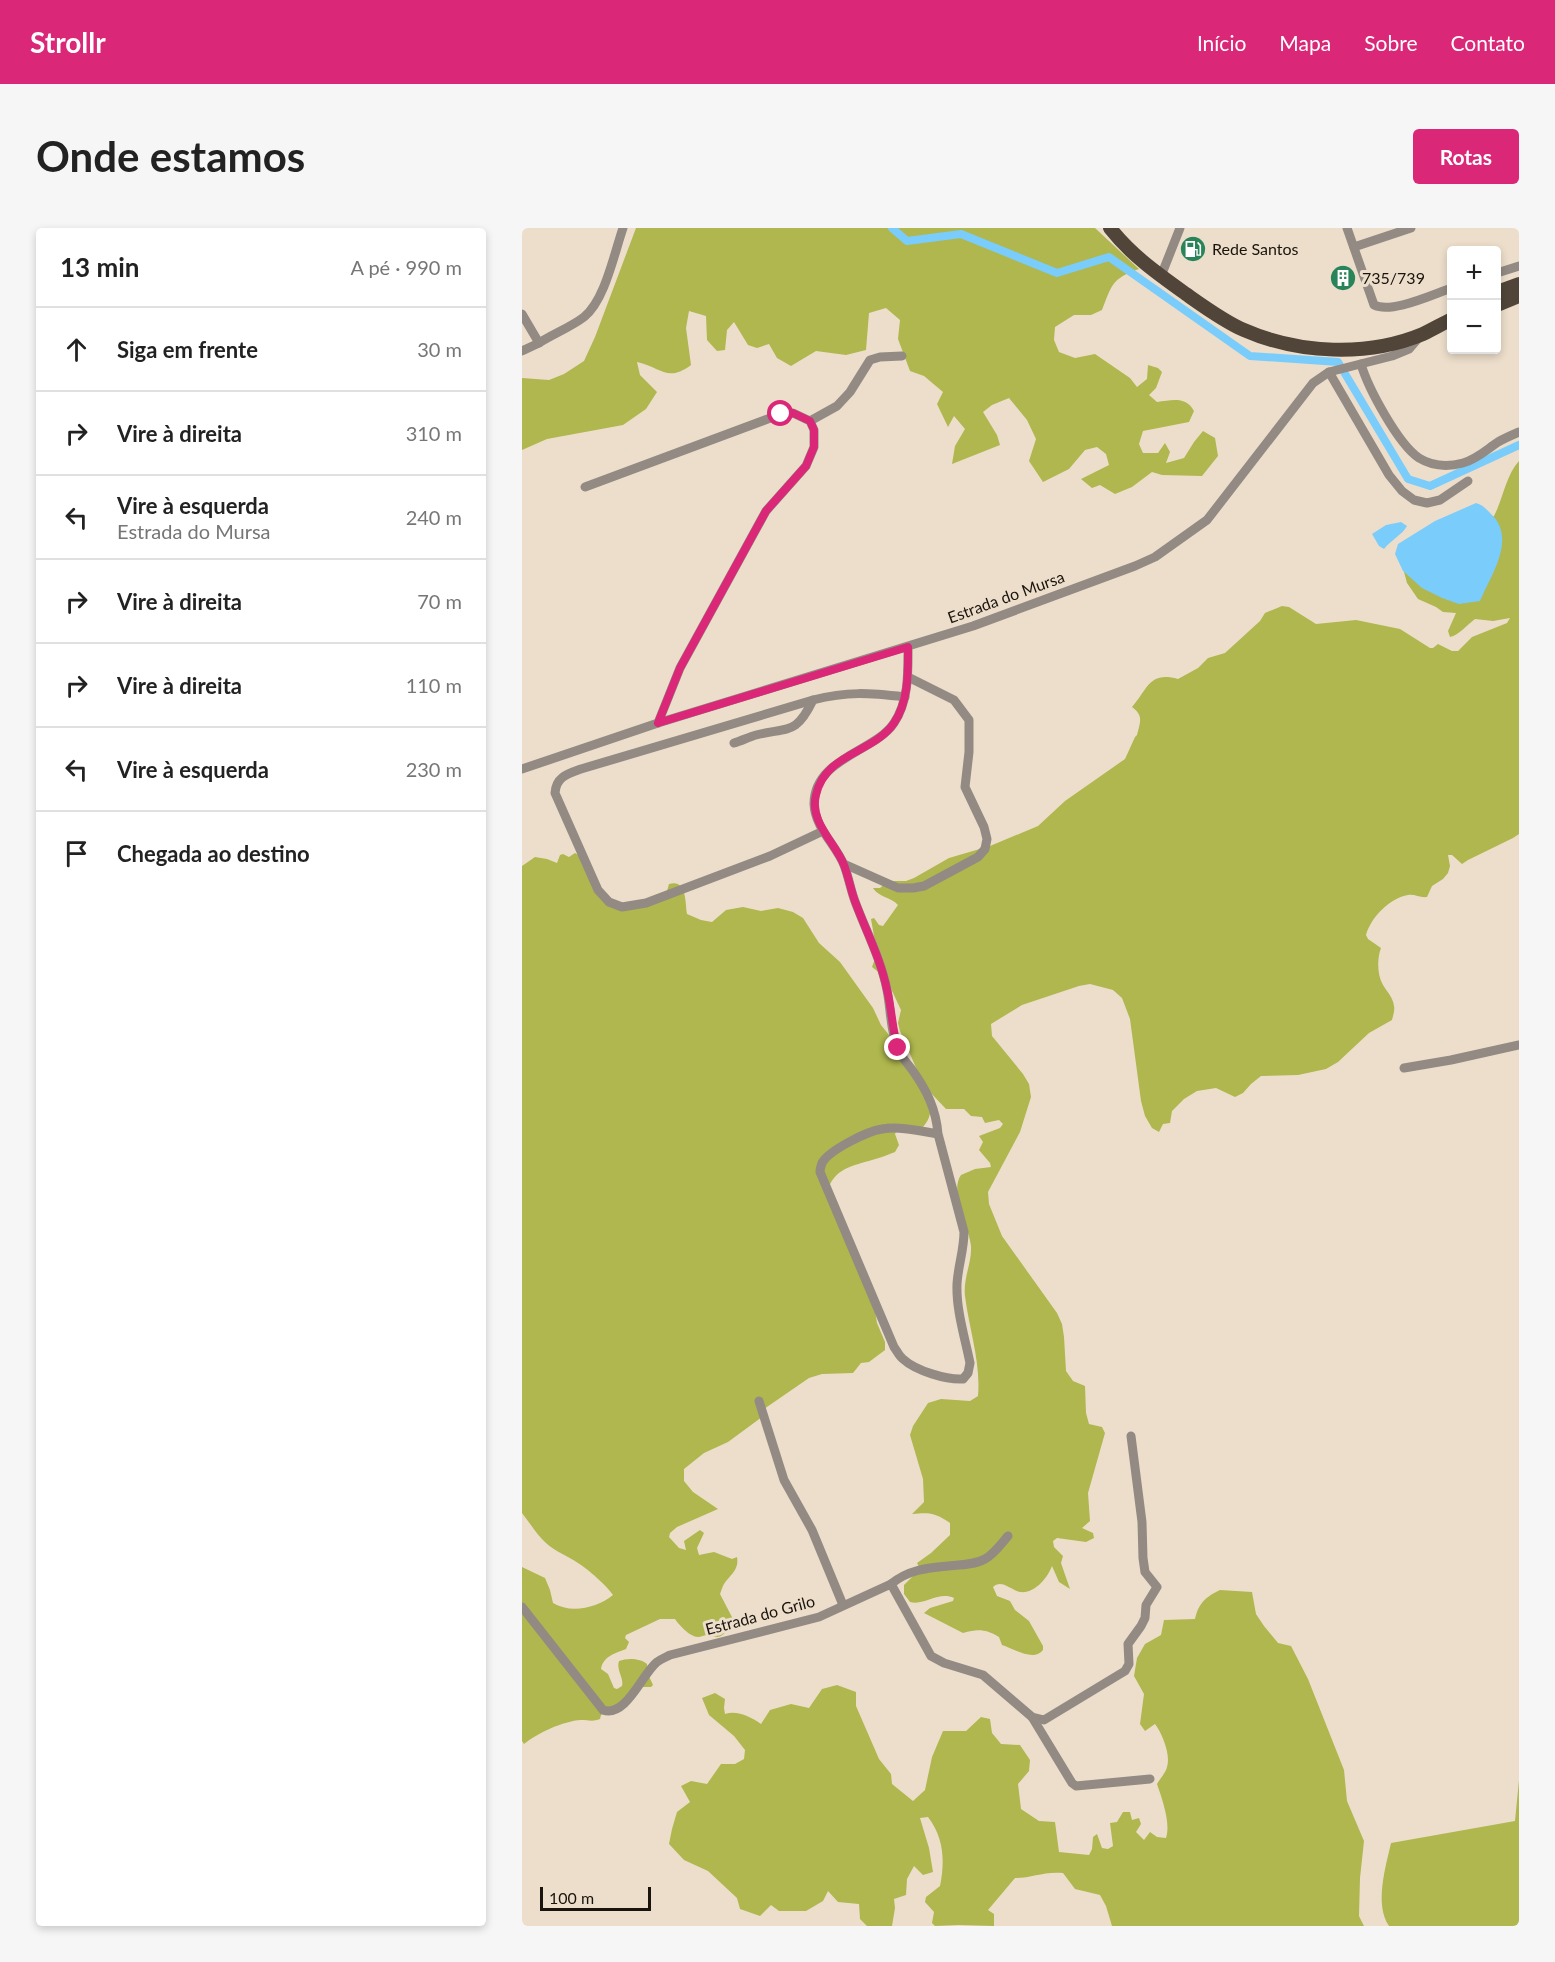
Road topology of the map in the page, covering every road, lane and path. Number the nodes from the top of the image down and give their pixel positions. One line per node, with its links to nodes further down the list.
1 (623, 228): 18 (street)
2 (1110, 228): 9 (main road)
3 (1180, 228): 9 (street)
4 (1347, 228): 6 (street)
5 (1411, 228): 6 (street)
6 (1353, 247): 11 (street)
7 (1519, 266): 8 (street)
8 (1501, 272)
9 (1161, 276): 17 (main road)
10 (1519, 284): 12 (main road)
11 (1447, 290)
12 (1501, 291)
13 (1519, 296): 14 (main road)
14 (1501, 303)
15 (522, 314): 18 (street)
16 (1447, 322): 17 (main road)
17 (1422, 334): 21 (street, Estrada do Mursa)
18 (539, 343): 19 (street)
19 (522, 351)
20 (902, 356): 23 (street)
21 (1357, 365): 22 (street, Estrada do Mursa); 24 (street)
22 (1330, 372): 25 (street); 27 (street, Estrada do Mursa)
23 (810, 421): 26 (street); 31 (street)
24 (1519, 432)
25 (1468, 482)
26 (585, 487)
27 (908, 647): 28 (street); 31 (street, Estrada do Mursa)
28 (908, 677): 29 (street); 35 (street)
29 (905, 697): 30 (street); 34 (street)
30 (813, 700): 32 (street); 34 (street)
31 (658, 723): 33 (street, Estrada do Mursa)
32 (734, 743)
33 (522, 770)
34 (823, 831): 35 (street)
35 (844, 864): 38 (street)
36 (1519, 1045): 37 (street)
37 (1404, 1068)
38 (938, 1134): 38 (street)
39 (759, 1401): 43 (street)
40 (1131, 1436): 45 (street)
41 (1008, 1536): 42 (street, Estrada do Grilo)
42 (891, 1584): 43 (street, Estrada do Grilo); 45 (street)
43 (843, 1605): 44 (street, Estrada do Grilo)
44 (522, 1607)
45 (1032, 1717): 46 (street)
46 (1150, 1779)

